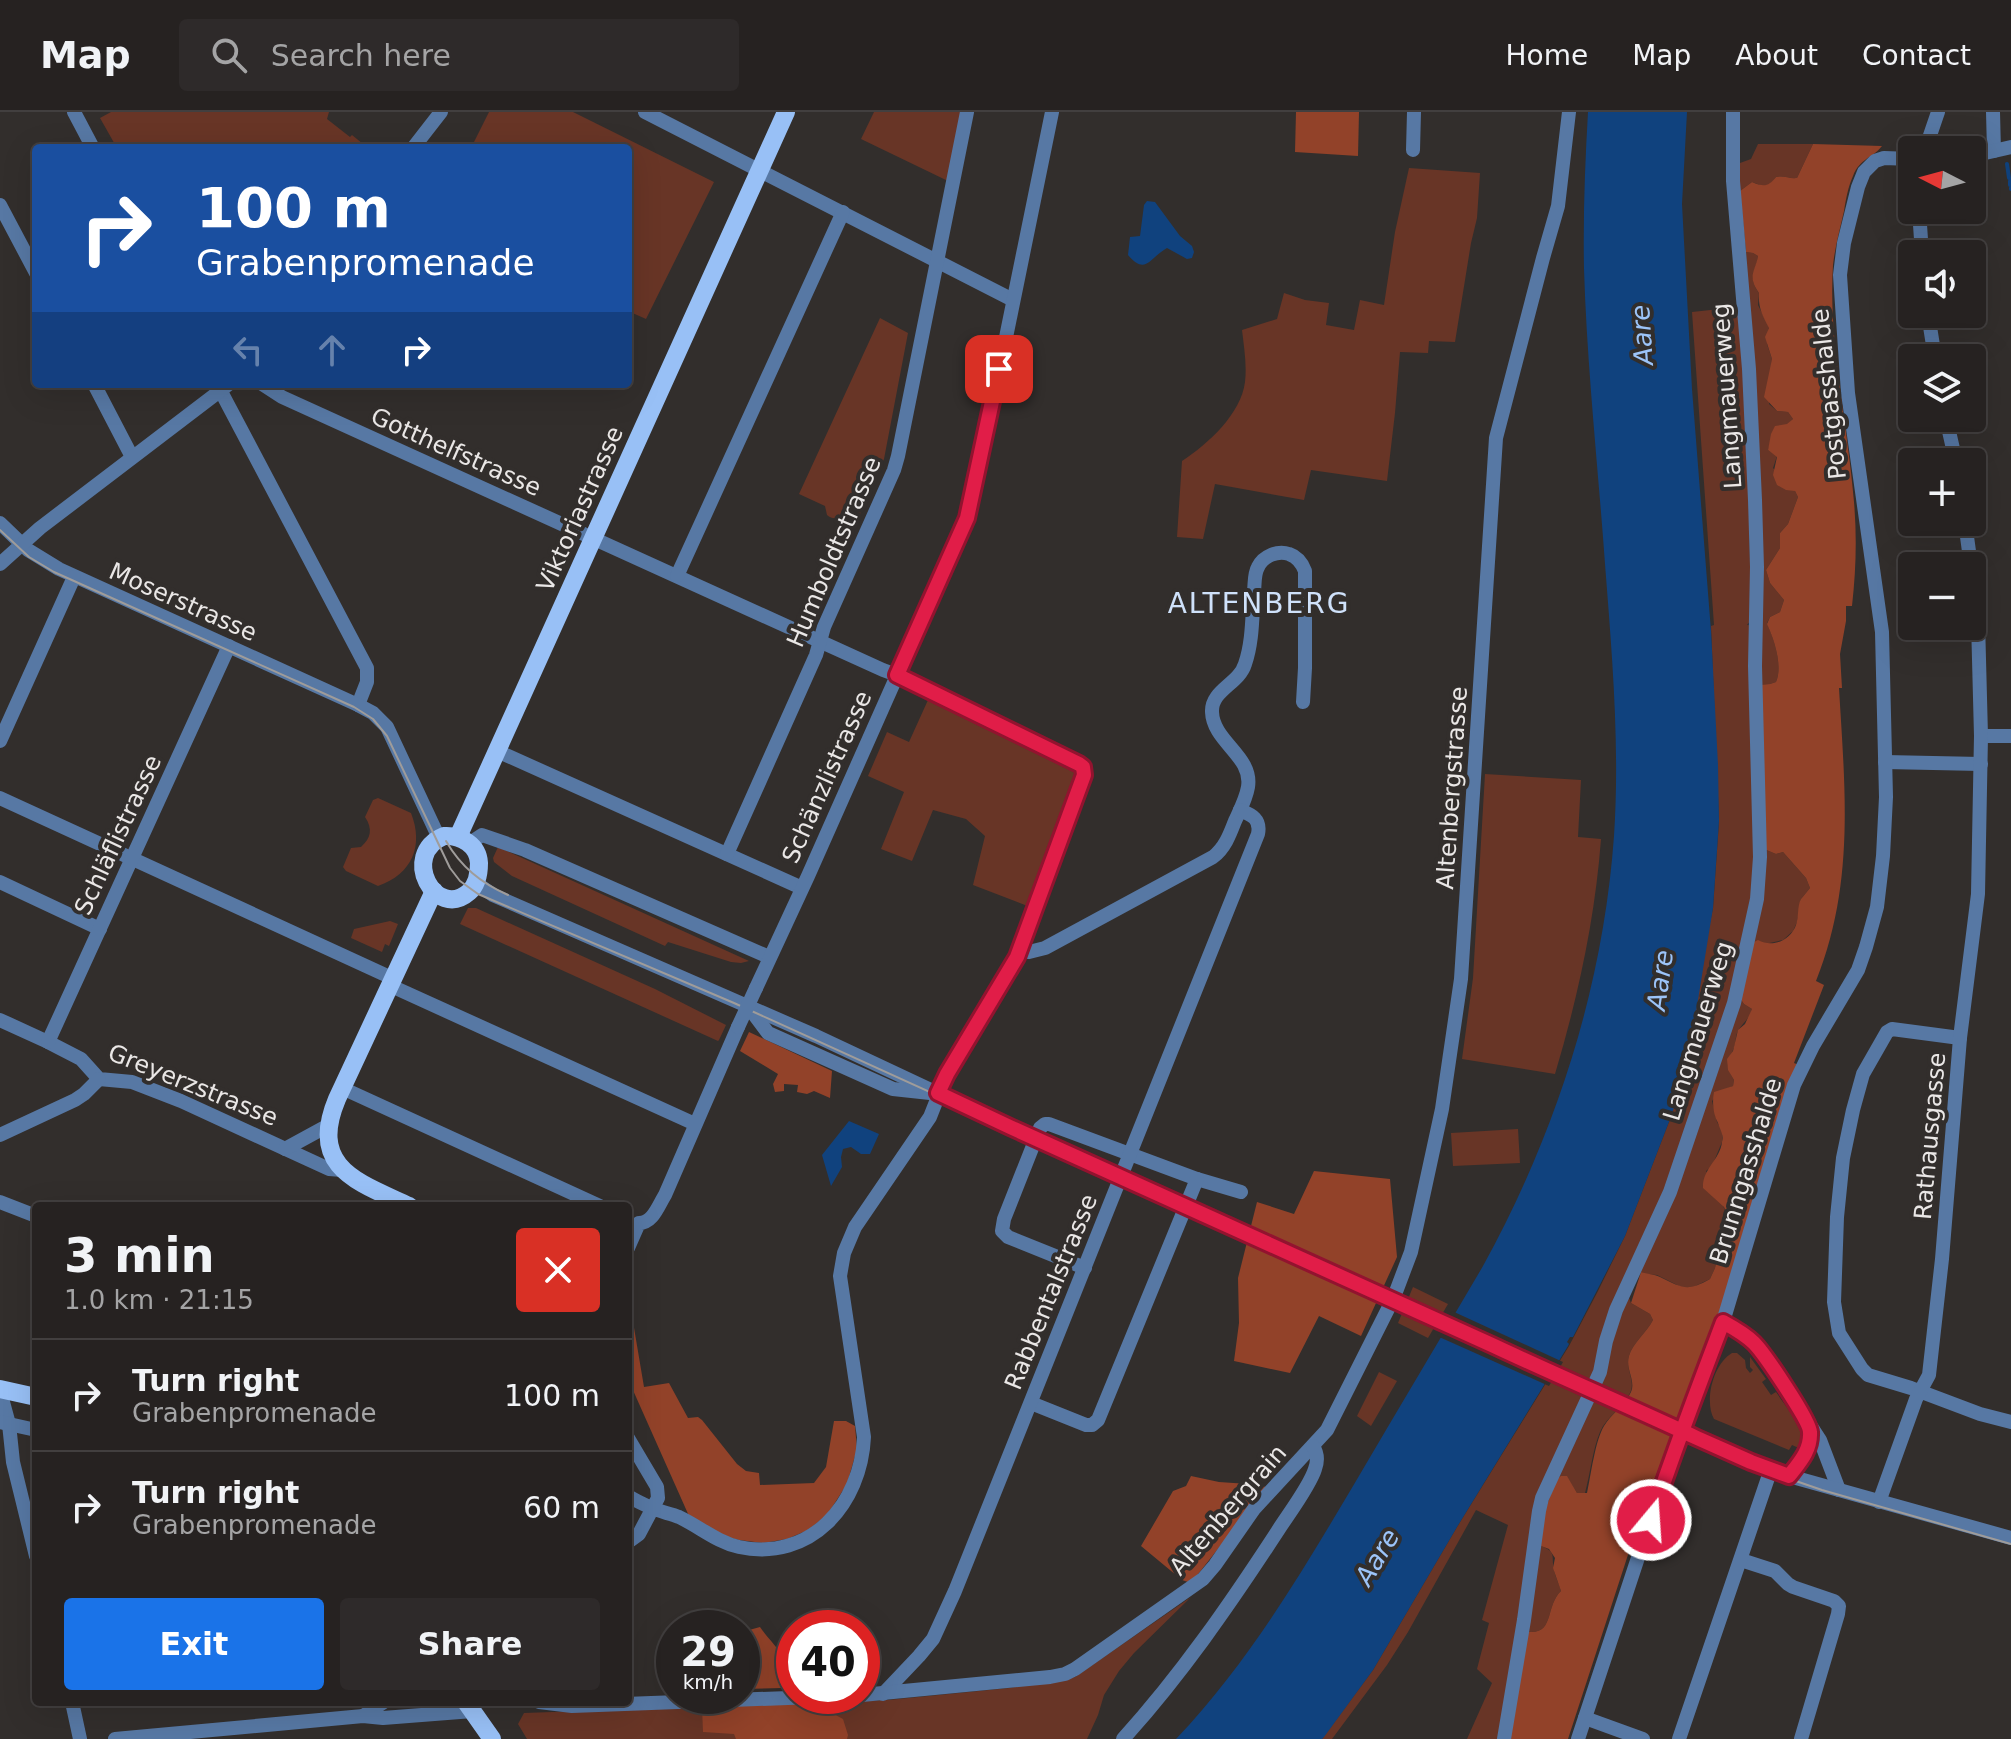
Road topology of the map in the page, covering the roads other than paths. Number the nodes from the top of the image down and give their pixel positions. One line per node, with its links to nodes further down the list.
1 (74, 112): 13 (street)
2 (441, 112): 14 (street)
3 (645, 112): 20 (street)
4 (786, 112): 20 (main road, Viktoriastrasse)
5 (967, 112): 23 (street, Humboldtstrasse)
6 (1052, 112): 25 (street, Schänzlistrasse)
7 (1414, 112): 16 (street)
8 (1569, 112): 92 (street, Altenbergstrasse)
9 (1733, 112): 117 (street, Langmauerweg)
10 (1938, 112): 12 (street)
11 (1993, 112): 17 (street)
12 (1930, 136)
13 (91, 144)
14 (416, 144)
15 (2011, 147): 17 (street)
16 (1413, 150)
17 (1994, 151): 18 (street)
18 (1986, 153)
19 (1898, 158): 47 (street, Postgasshalde)
20 (760, 171): 22 (street); 32 (main road, Viktoriastrasse)
21 (0, 205): 24 (street)
22 (843, 212): 23 (street); 35 (street)
23 (937, 261): 25 (street); 38 (street, Humboldtstrasse)
24 (32, 265)
25 (1013, 300): 40 (street, Schänzlistrasse)
26 (96, 388): 30 (street)
27 (219, 388): 30 (street)
28 (223, 388): 42 (street)
29 (268, 388): 32 (street, Gotthelfstrasse)
30 (132, 457): 33 (street)
31 (0, 523): 33 (street, Moserstrasse)
32 (593, 538): 35 (street, Gotthelfstrasse); 46 (main road, Viktoriastrasse)
33 (21, 544): 34 (street); 36 (street, Moserstrasse)
34 (0, 564)
35 (677, 576): 38 (street, Gotthelfstrasse)
36 (74, 577): 39 (street, Moserstrasse); 45 (street)
37 (1978, 640): 43 (street, Rathausgasse)
38 (820, 641): 40 (street, Gotthelfstrasse); 52 (street, Humboldtstrasse)
39 (229, 646): 42 (street, Moserstrasse); 53 (street, Schläflistrasse)
40 (897, 675): 56 (street, Schänzlistrasse); 59 (street, Gotthelfstrasse)
41 (1303, 702): 50 (street)
42 (358, 705): 51 (street, Moserstrasse)
43 (1981, 736): 44 (street); 48 (street, Rathausgasse)
44 (2011, 736)
45 (0, 741)
46 (497, 751): 51 (main road, Viktoriastrasse); 52 (street)
47 (1885, 762): 48 (street); 82 (street, Brunngasshalde)
48 (1981, 764): 63 (street, Rathausgasse)
49 (0, 798): 53 (street)
50 (1240, 810): 59 (street); 72 (street, Rabbentalstrasse)
51 (455, 840): 55 (main road); 57 (main road); 60 (street)
52 (727, 854): 56 (street)
53 (132, 858): 58 (street, Schläflistrasse); 61 (street)
54 (0, 882): 58 (street)
55 (476, 883): 57 (main road); 67 (street)
56 (802, 888): 60 (street, Schänzlistrasse)
57 (434, 891): 61 (main road)
58 (100, 929): 64 (street, Schläflistrasse)
59 (1020, 951): 67 (street)
60 (769, 957): 68 (street, Schänzlistrasse, bridge)
61 (391, 982): 66 (main road); 68 (street)
62 (0, 1020): 64 (street, Greyerzstrasse)
63 (1960, 1038): 84 (street, Rathausgasse); 84 (street)
64 (48, 1042): 65 (street, Greyerzstrasse)
65 (99, 1079): 70 (street); 71 (street, Greyerzstrasse)
66 (342, 1088): 69 (main road); 78 (street)
67 (938, 1093): 93 (street, bridge); 98 (street)
68 (695, 1124): 80 (street, Schänzlistrasse)
69 (329, 1125): 71 (street, Greyerzstrasse); 73 (main road)
70 (0, 1135)
71 (285, 1149): 73 (street, Greyerzstrasse)
72 (1130, 1155): 74 (street); 81 (street, Rabbentalstrasse); 81 (street)
73 (342, 1170): 77 (main road, Greyerzstrasse)
74 (1197, 1179): 75 (street); 86 (street)
75 (1241, 1192)
76 (0, 1202): 79 (street)
77 (401, 1202)
78 (591, 1202)
79 (32, 1214)
80 (634, 1221)
81 (1085, 1268): 86 (street, Rabbentalstrasse)
82 (1723, 1322): 89 (street); 112 (street, Brunngasshalde)
83 (0, 1390): 85 (main road); 88 (street)
84 (1920, 1391): 87 (street); 97 (street, Rathausgasse)
85 (32, 1396)
86 (1031, 1403): 104 (street, Rabbentalstrasse)
87 (2011, 1422)
88 (4, 1423): 90 (street); 99 (street)
89 (1810, 1428): 94 (street); 95 (street)
90 (32, 1429)
91 (632, 1445): 98 (street)
92 (1313, 1446): 104 (street, Altenbergrain); 116 (street)
93 (1771, 1469): 94 (street); 102 (street)
94 (1789, 1476): 95 (street)
95 (1839, 1490): 97 (street)
96 (632, 1498): 98 (street)
97 (1879, 1502): 100 (street)
98 (652, 1509): 101 (street)
99 (32, 1538)
100 (2011, 1538)
101 (632, 1539)
102 (1741, 1560): 120 (street); 121 (street)
103 (880, 1694): 104 (street, Altenbergrain)
104 (883, 1694)
105 (776, 1698): 106 (street)
106 (632, 1704)
107 (73, 1706): 113 (street)
108 (378, 1706): 111 (street)
109 (462, 1706): 111 (street)
110 (470, 1706): 115 (main road)
111 (363, 1716): 114 (street)
112 (1585, 1718): 118 (street, Brunngasshalde); 119 (street)
113 (80, 1739)
114 (115, 1739)
115 (492, 1739)
116 (1123, 1739)
117 (1504, 1739)
118 (1578, 1739)
119 (1643, 1739)
120 (1679, 1739)
121 (1801, 1739)

